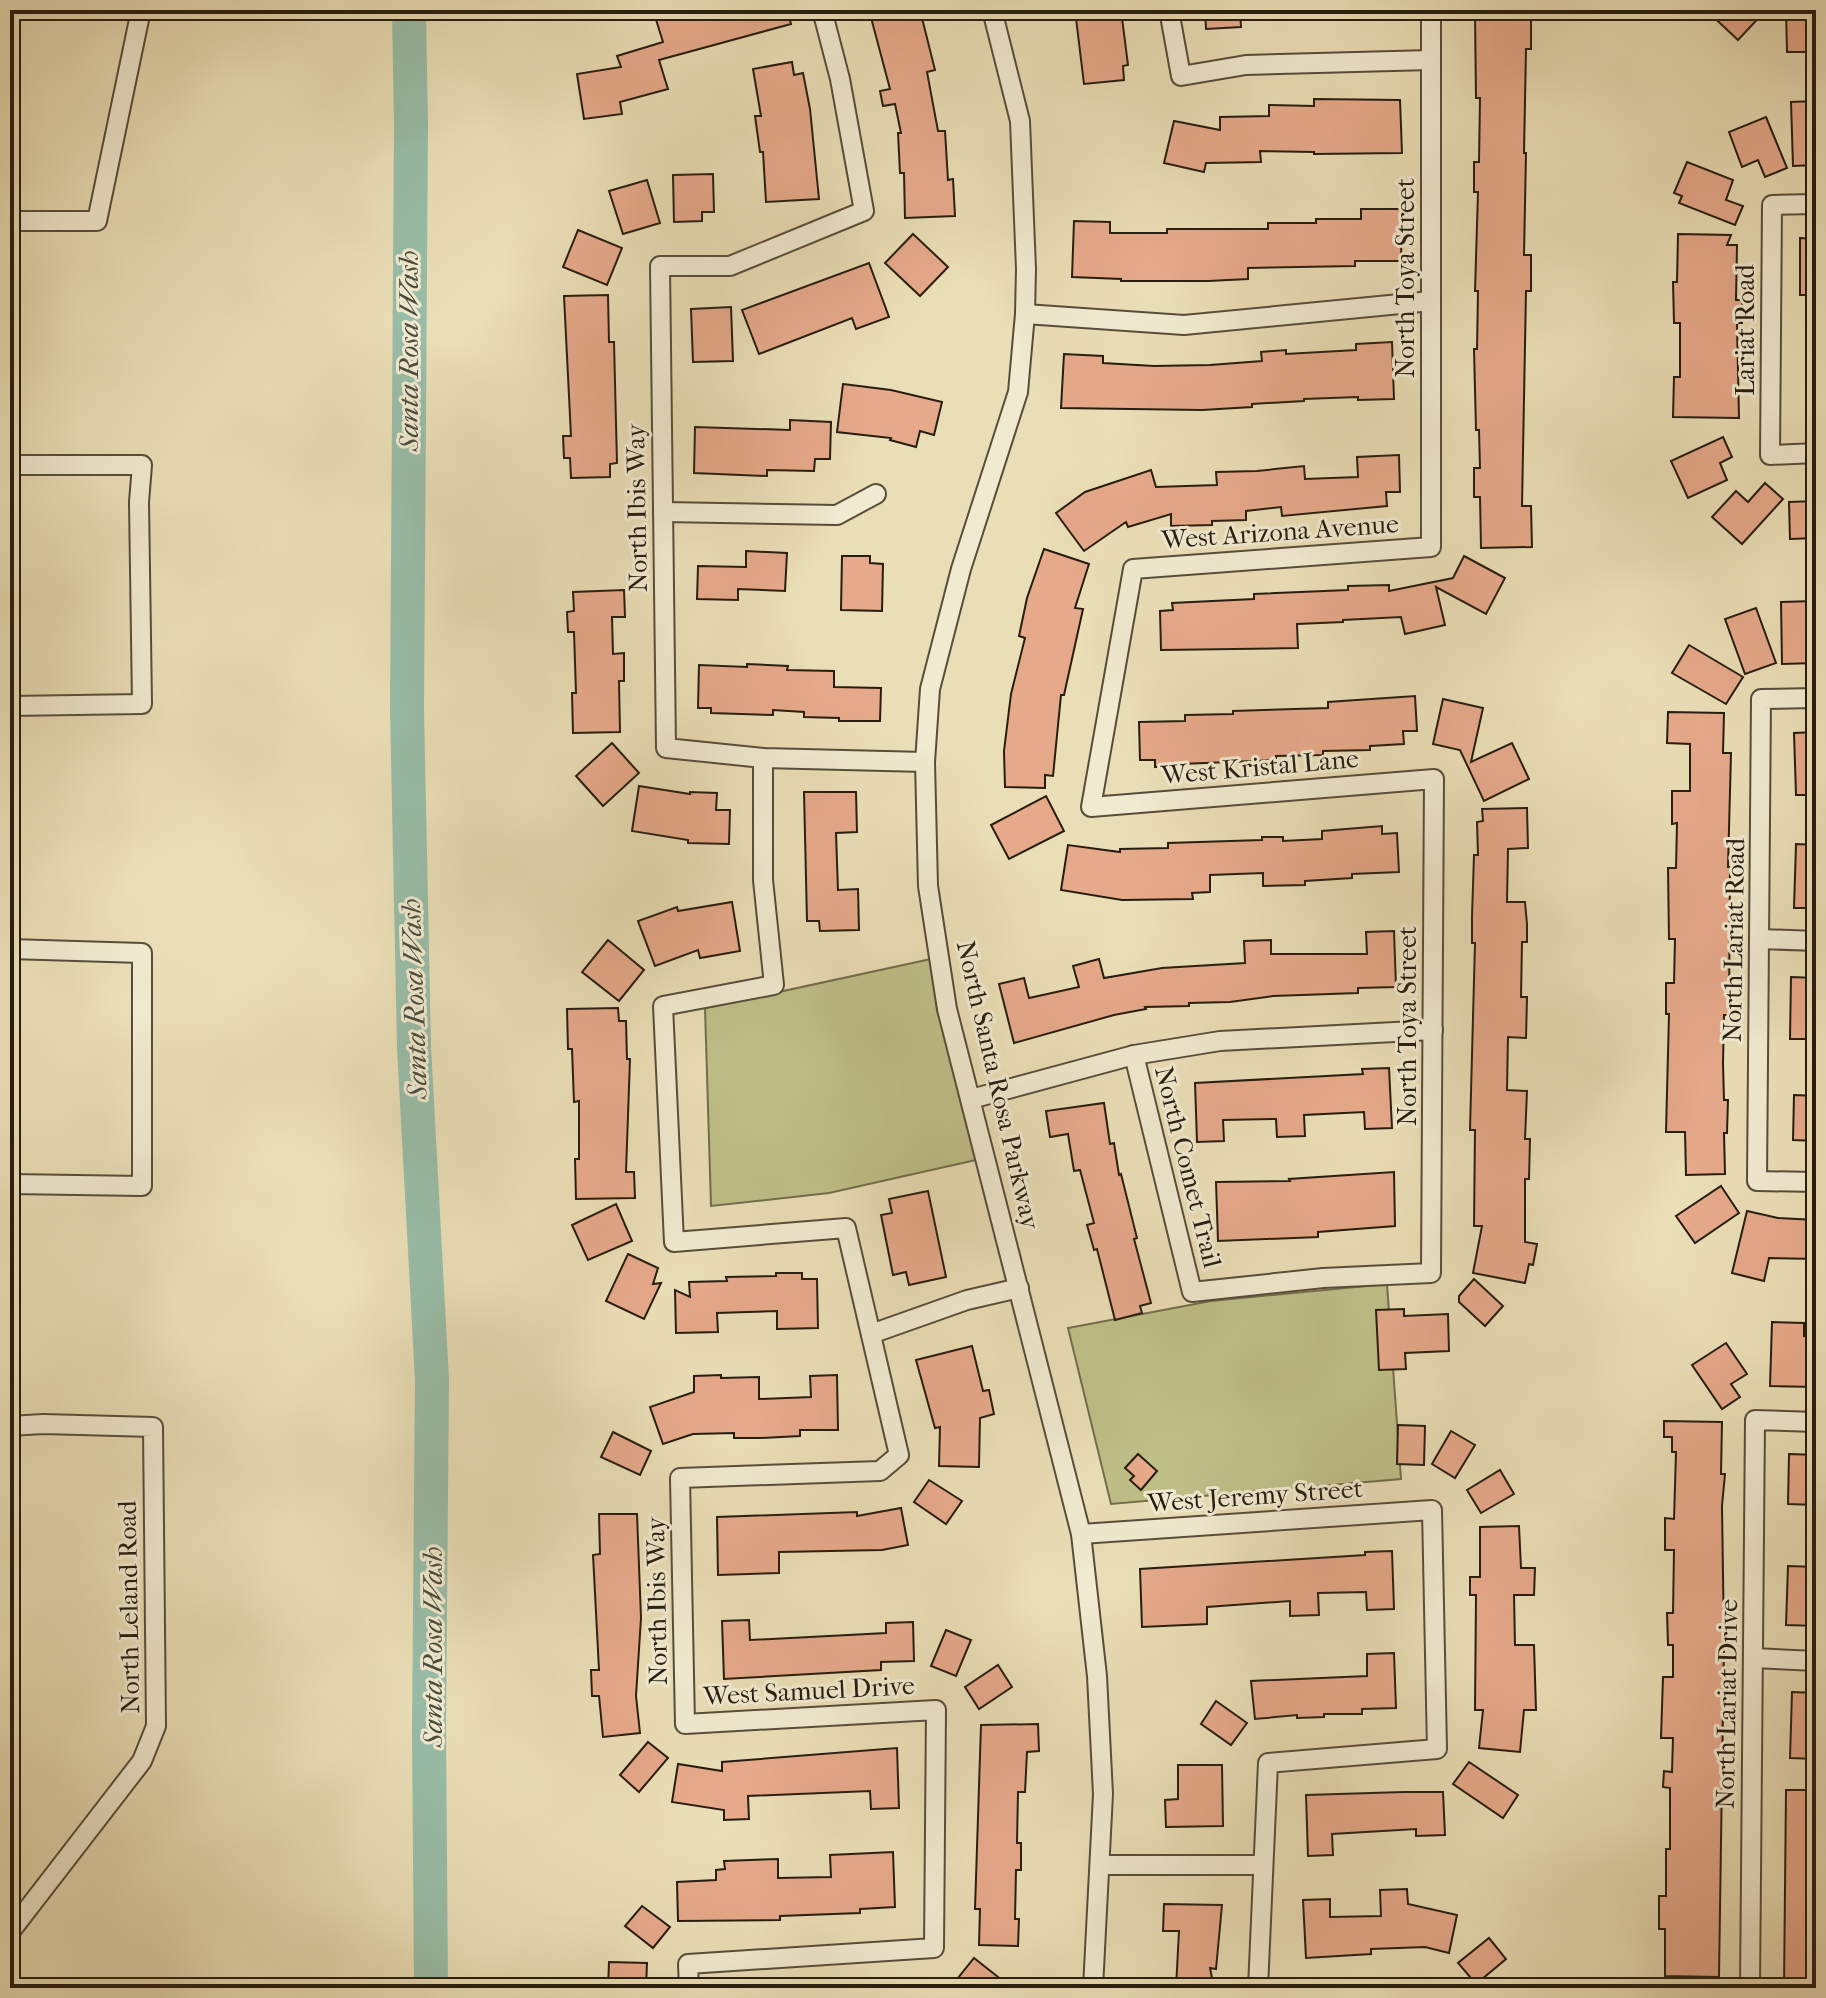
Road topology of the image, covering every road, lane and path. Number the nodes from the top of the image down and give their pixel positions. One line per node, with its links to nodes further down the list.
1 (141, 10): 8 (street)
2 (822, 10): 14 (street, North Ibis Way)
3 (992, 10): 10 (street, North Santa Rosa Parkway)
4 (1169, 10): 6 (street)
5 (1431, 10): 6 (street, North Toya Street)
6 (1431, 60): 9 (street, North Toya Street)
7 (1816, 204): 11 (street, Lariat Road)
8 (10, 221)
9 (1431, 301): 10 (street); 15 (street, North Toya Street)
10 (1025, 314): 19 (street, North Santa Rosa Parkway)
11 (1816, 453)
12 (10, 465): 17 (street)
13 (876, 494): 14 (street)
14 (663, 512): 18 (street, North Ibis Way)
15 (1431, 547): 21 (street, West Arizona Avenue)
16 (1816, 698): 22 (street, North Lariat Road)
17 (10, 706)
18 (763, 758): 19 (street); 32 (street)
19 (925, 762): 27 (street, North Santa Rosa Parkway)
20 (1434, 779): 21 (street, West Kristal Lane); 25 (street, North Toya Street)
21 (1091, 807)
22 (1761, 939): 23 (street); 28 (street, North Lariat Road)
23 (1816, 941)
24 (10, 949): 29 (street)
25 (1433, 1030): 26 (street); 31 (street, North Toya Street)
26 (1134, 1055): 27 (street); 31 (street, North Comet Trail)
27 (971, 1099): 30 (street, North Santa Rosa Parkway)
28 (1816, 1182)
29 (10, 1184)
30 (1019, 1288): 32 (street); 35 (street, North Santa Rosa Parkway)
31 (1192, 1292)
32 (871, 1334): 38 (street, North Ibis Way)
33 (1816, 1422): 36 (street, North Lariat Drive)
34 (10, 1426): 41 (street, North Leland Road)
35 (1081, 1534): 39 (street, North Santa Rosa Parkway); 40 (street, West Jeremy Street)
36 (1753, 1658): 37 (street); 45 (street, North Lariat Drive)
37 (1816, 1661)
38 (685, 1724): 42 (street, West Samuel Drive)
39 (1101, 1865): 40 (street); 43 (street, North Santa Rosa Parkway)
40 (1263, 1865): 44 (street)
41 (10, 1932)
42 (689, 1988)
43 (1093, 1988)
44 (1258, 1988)
45 (1750, 1988)

